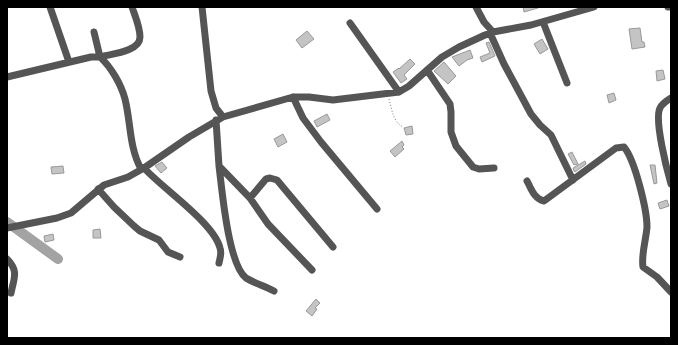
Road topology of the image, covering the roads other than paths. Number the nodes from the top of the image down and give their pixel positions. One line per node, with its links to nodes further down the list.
1 (50, 7): 11 (street)
2 (132, 7): 10 (street)
3 (202, 7): 18 (street)
4 (476, 7): 9 (street)
5 (594, 7): 6 (street)
6 (543, 22): 9 (street); 14 (street)
7 (350, 23): 15 (street)
8 (94, 32): 10 (street)
9 (491, 33): 12 (street); 24 (street)
10 (100, 57): 11 (street); 21 (street)
11 (69, 62): 13 (street)
12 (427, 70): 15 (street); 22 (street)
13 (7, 77)
14 (567, 83)
15 (399, 92): 16 (street)
16 (293, 98): 18 (street); 28 (street)
17 (671, 98): 25 (street)
18 (223, 117): 19 (street)
19 (216, 120): 20 (street); 21 (street)
20 (219, 166): 27 (street); 35 (street)
21 (142, 168): 26 (street); 33 (street)
22 (494, 168)
23 (527, 180): 24 (street)
24 (573, 180): 36 (street)
25 (671, 184)
26 (98, 189): 29 (street); 31 (street)
27 (250, 198): 30 (street); 34 (street)
28 (377, 209)
29 (7, 228)
30 (332, 247)
31 (180, 257)
32 (7, 259): 37 (street)
33 (219, 263)
34 (312, 270)
35 (274, 291)
36 (671, 292)
37 (11, 293)

